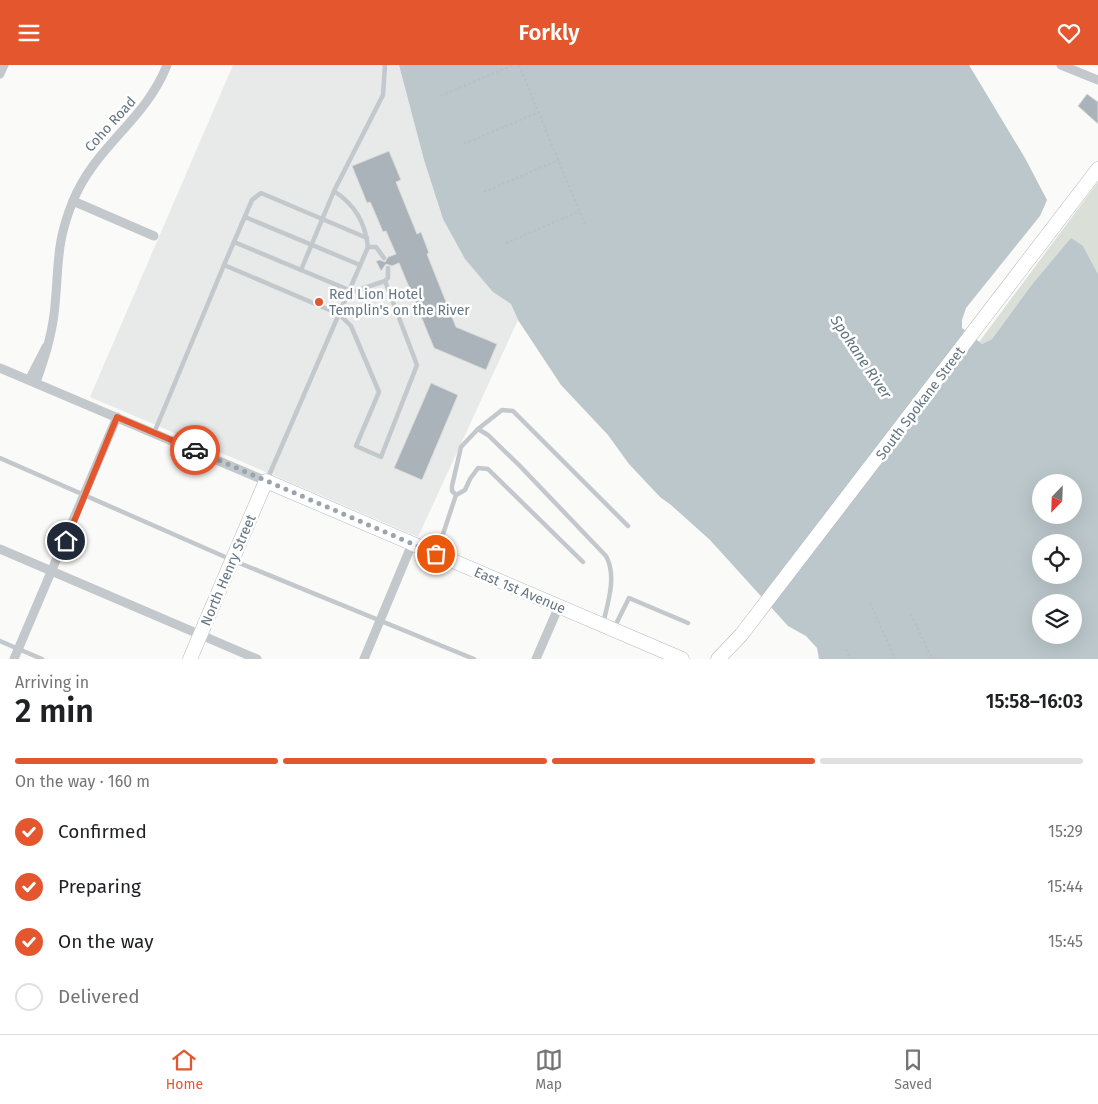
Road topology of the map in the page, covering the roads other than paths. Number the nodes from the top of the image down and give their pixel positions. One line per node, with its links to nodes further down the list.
1 (4, 65): 5 (street)
2 (167, 65): 9 (street, Coho Road)
3 (385, 65): 8 (lane)
4 (1061, 65): 6 (street)
5 (0, 74)
6 (1098, 80)
7 (1098, 169): 46 (main road, South Spokane Street)
8 (334, 191): 11 (lane); 13 (lane)
9 (73, 201): 12 (street); 26 (street, Coho Road)
10 (245, 217): 11 (lane); 14 (lane); 15 (lane)
11 (322, 219): 13 (lane); 15 (lane)
12 (154, 236)
13 (367, 238): 16 (lane)
14 (234, 242): 18 (lane); 21 (lane)
15 (312, 245): 19 (lane); 21 (lane)
16 (368, 247): 17 (lane); 19 (lane)
17 (384, 258)
18 (224, 265): 24 (lane); 29 (lane)
19 (360, 265): 23 (lane)
20 (388, 268): 22 (lane)
21 (301, 270): 23 (lane)
22 (385, 281): 23 (lane); 24 (lane)
23 (349, 290): 24 (lane)
24 (338, 314): 31 (lane)
25 (0, 367): 26 (street, East 1st Avenue)
26 (33, 381): 27 (street, East 1st Avenue)
27 (117, 417): 29 (street, East 1st Avenue); 32 (street)
28 (478, 429): 33 (lane); 34 (lane); 44 (lane)
29 (154, 433): 31 (street, East 1st Avenue)
30 (0, 459): 32 (lane)
31 (266, 481): 35 (main road, East 1st Avenue); 38 (main road, North Henry Street)
32 (85, 495): 38 (lane); 40 (street)
33 (456, 495): 37 (lane); 39 (lane)
34 (628, 526)
35 (412, 544): 37 (main road, East 1st Avenue); 42 (street)
36 (0, 549): 40 (street)
37 (436, 554): 41 (main road, East 1st Avenue)
38 (232, 560): 42 (lane); 45 (main road, North Henry Street)
39 (583, 562)
40 (53, 571): 45 (street); 48 (street)
41 (560, 606): 44 (main road, East 1st Avenue); 55 (street)
42 (380, 619): 53 (street); 54 (lane)
43 (688, 623): 44 (lane)
44 (608, 627): 56 (main road, East 1st Avenue)
45 (200, 635): 51 (main road, North Henry Street); 52 (street)
46 (741, 635): 57 (main road); 58 (main road)
47 (0, 641): 48 (lane)
48 (18, 649): 49 (street); 50 (lane)
49 (14, 659)
50 (42, 659)
51 (190, 659)
52 (257, 659)
53 (364, 659)
54 (474, 659)
55 (536, 659)
56 (682, 659)
57 (718, 659)
58 (726, 659)

